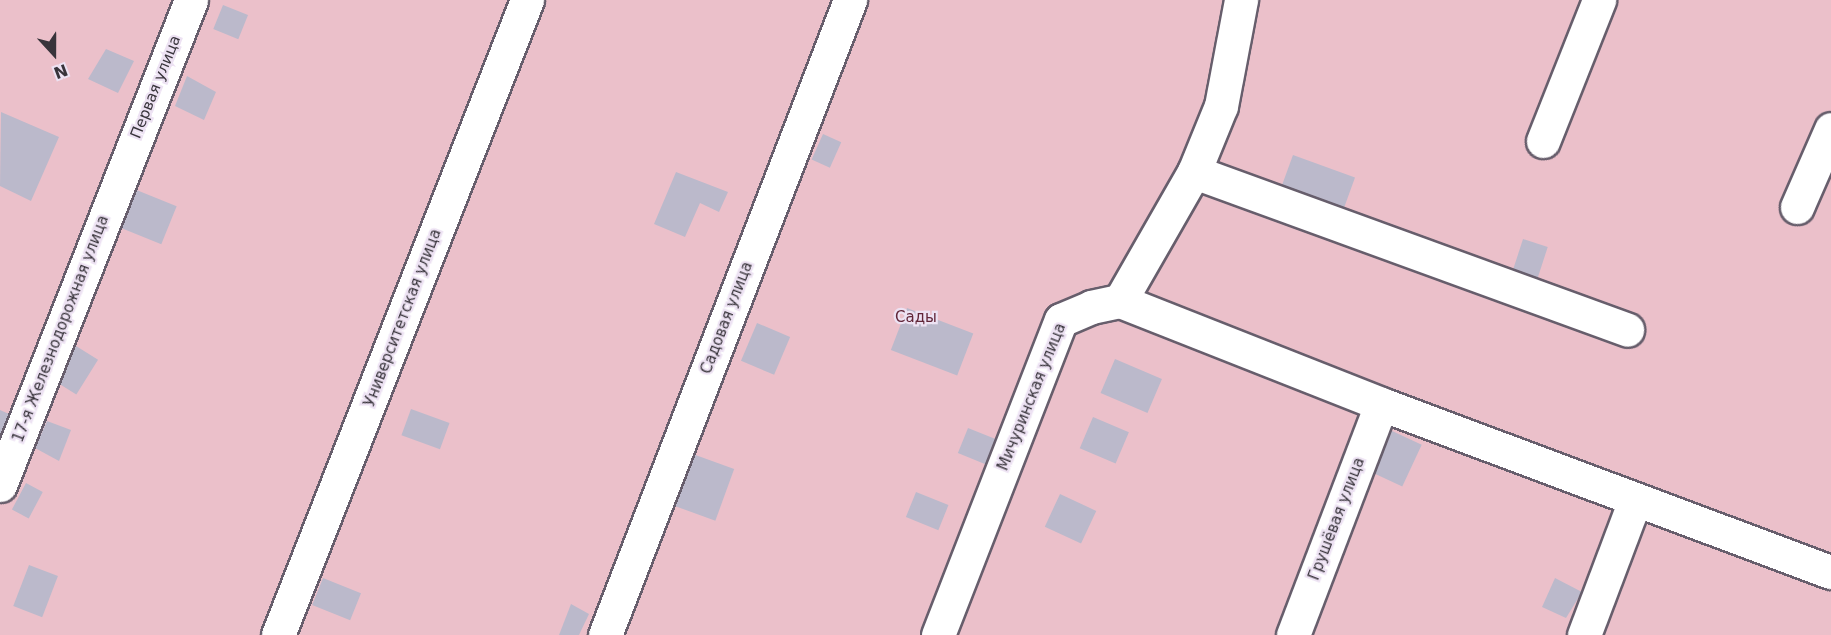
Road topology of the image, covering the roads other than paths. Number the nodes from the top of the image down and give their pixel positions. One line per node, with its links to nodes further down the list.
1 (191, 0): 9 (street, Первая улица)
2 (527, 0): 17 (street, Университетская улица)
3 (850, 0): 18 (street, Садовая улица)
4 (1241, 0): 8 (street)
5 (1599, 0): 7 (street)
6 (1831, 129): 10 (street)
7 (1543, 141)
8 (1194, 172): 11 (street); 12 (street)
9 (122, 173): 14 (street, 17-я Железнодорожная улица)
10 (1797, 207)
11 (1120, 301): 13 (street); 19 (street, Мичуринская улица)
12 (1627, 330)
13 (1381, 404): 15 (street); 20 (street, Грушёвая улица)
14 (0, 486)
15 (1635, 500): 16 (street); 21 (street)
16 (1831, 572)
17 (278, 635)
18 (605, 635)
19 (938, 635)
20 (1293, 635)
21 (1584, 635)

